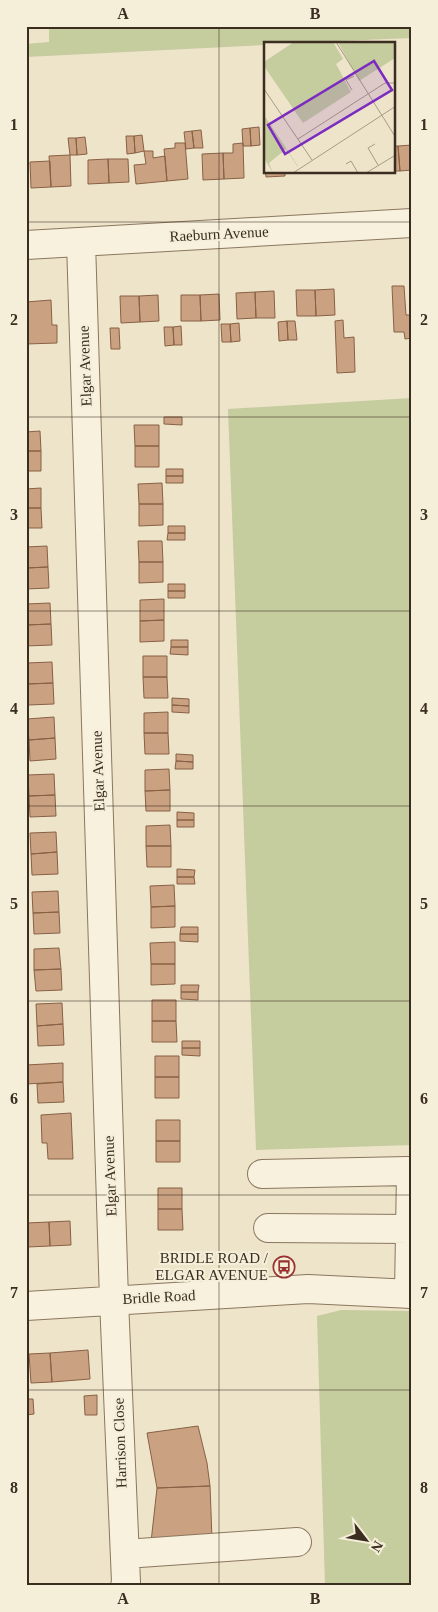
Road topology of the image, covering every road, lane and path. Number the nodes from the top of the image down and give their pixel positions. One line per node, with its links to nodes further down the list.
1 (412, 223): 2 (street, Raeburn Avenue)
2 (81, 242): 3 (street, Raeburn Avenue); 8 (street, Elgar Avenue)
3 (26, 245)
4 (262, 1174): 6 (street)
5 (268, 1228): 6 (street)
6 (410, 1229): 7 (street)
7 (411, 1294): 8 (street, Bridle Road)
8 (114, 1300): 9 (street, Bridle Road); 11 (street, Harrison Close)
9 (26, 1306)
10 (297, 1542): 11 (street)
11 (125, 1554): 12 (street, Harrison Close)
12 (125, 1586)

